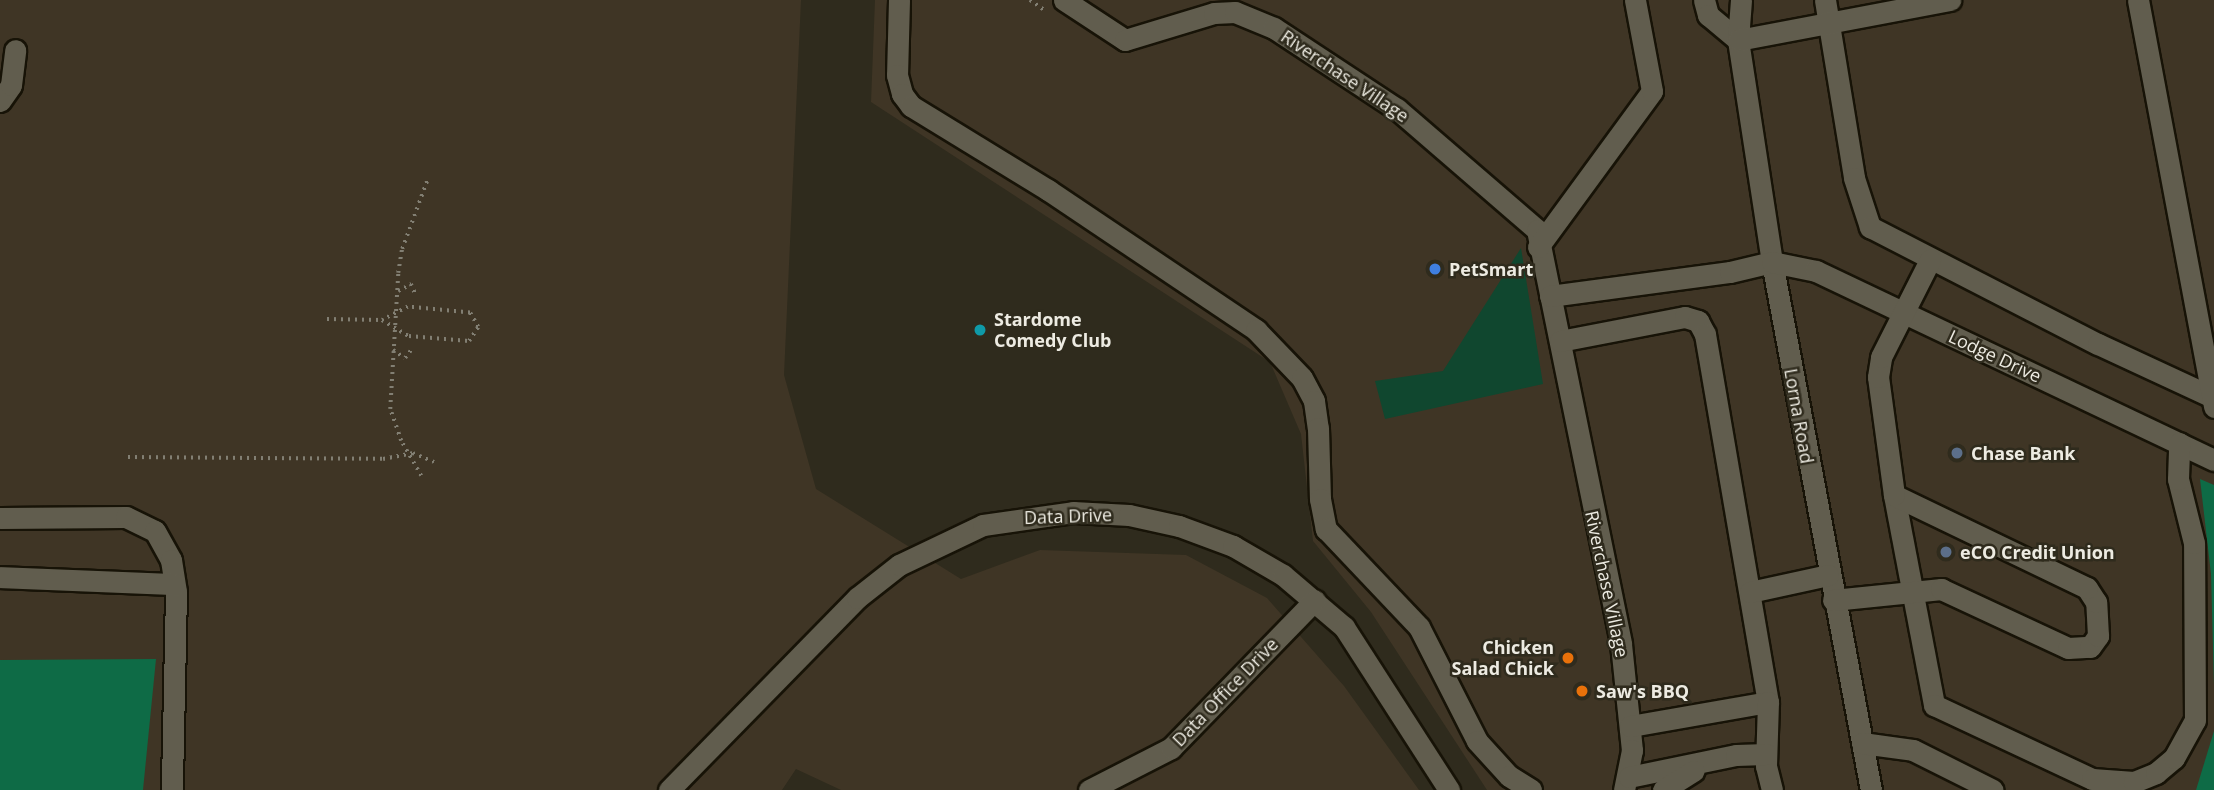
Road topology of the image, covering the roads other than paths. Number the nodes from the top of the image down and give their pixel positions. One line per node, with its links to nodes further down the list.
1 (899, 0): 42 (street)
2 (1064, 0): 13 (street, Riverchase Village)
3 (1635, 0): 13 (street)
4 (1704, 0): 10 (street)
5 (1741, 0): 10 (street, Lorna Road)
6 (1825, 0): 9 (street)
7 (1950, 0): 9 (street)
8 (2138, 0): 19 (street)
9 (1829, 23): 10 (street); 14 (street)
10 (1738, 40): 15 (street, Lorna Road)
11 (15, 50): 12 (street)
12 (0, 101)
13 (1538, 247): 16 (street, Riverchase Village)
14 (1930, 260): 17 (street); 19 (street)
15 (1772, 262): 16 (street); 17 (street, Lodge Drive); 24 (street, Lorna Road)
16 (1550, 296): 18 (street, Riverchase Village)
17 (1902, 312): 20 (street, Lodge Drive); 22 (street)
18 (1560, 341): 28 (street); 32 (street, Riverchase Village)
19 (2213, 402)
20 (2179, 443): 21 (street, Lodge Drive); 27 (street)
21 (2213, 454)
22 (1894, 495): 27 (street); 27 (street)
23 (0, 518): 26 (street)
24 (1828, 575): 28 (street); 30 (street, Lorna Road)
25 (0, 577): 26 (street)
26 (174, 584): 38 (street)
27 (1912, 589): 30 (street)
28 (1750, 592): 31 (street)
29 (1315, 600): 39 (street, Data Drive); 40 (street, Data Office Drive); 41 (street, Data Drive)
30 (1833, 600): 33 (street, Lorna Road)
31 (1768, 702): 32 (street); 34 (street)
32 (1630, 726): 37 (street, Riverchase Village)
33 (1863, 743): 36 (street); 45 (street, Lorna Road)
34 (1766, 754): 35 (street); 44 (street)
35 (1702, 762): 37 (street); 43 (street)
36 (1949, 768): 46 (street); 47 (street)
37 (1627, 783)
38 (172, 790)
39 (669, 790)
40 (1089, 790)
41 (1449, 790)
42 (1531, 790)
43 (1663, 790)
44 (1772, 790)
45 (1871, 790)
46 (1953, 790)
47 (1993, 790)

